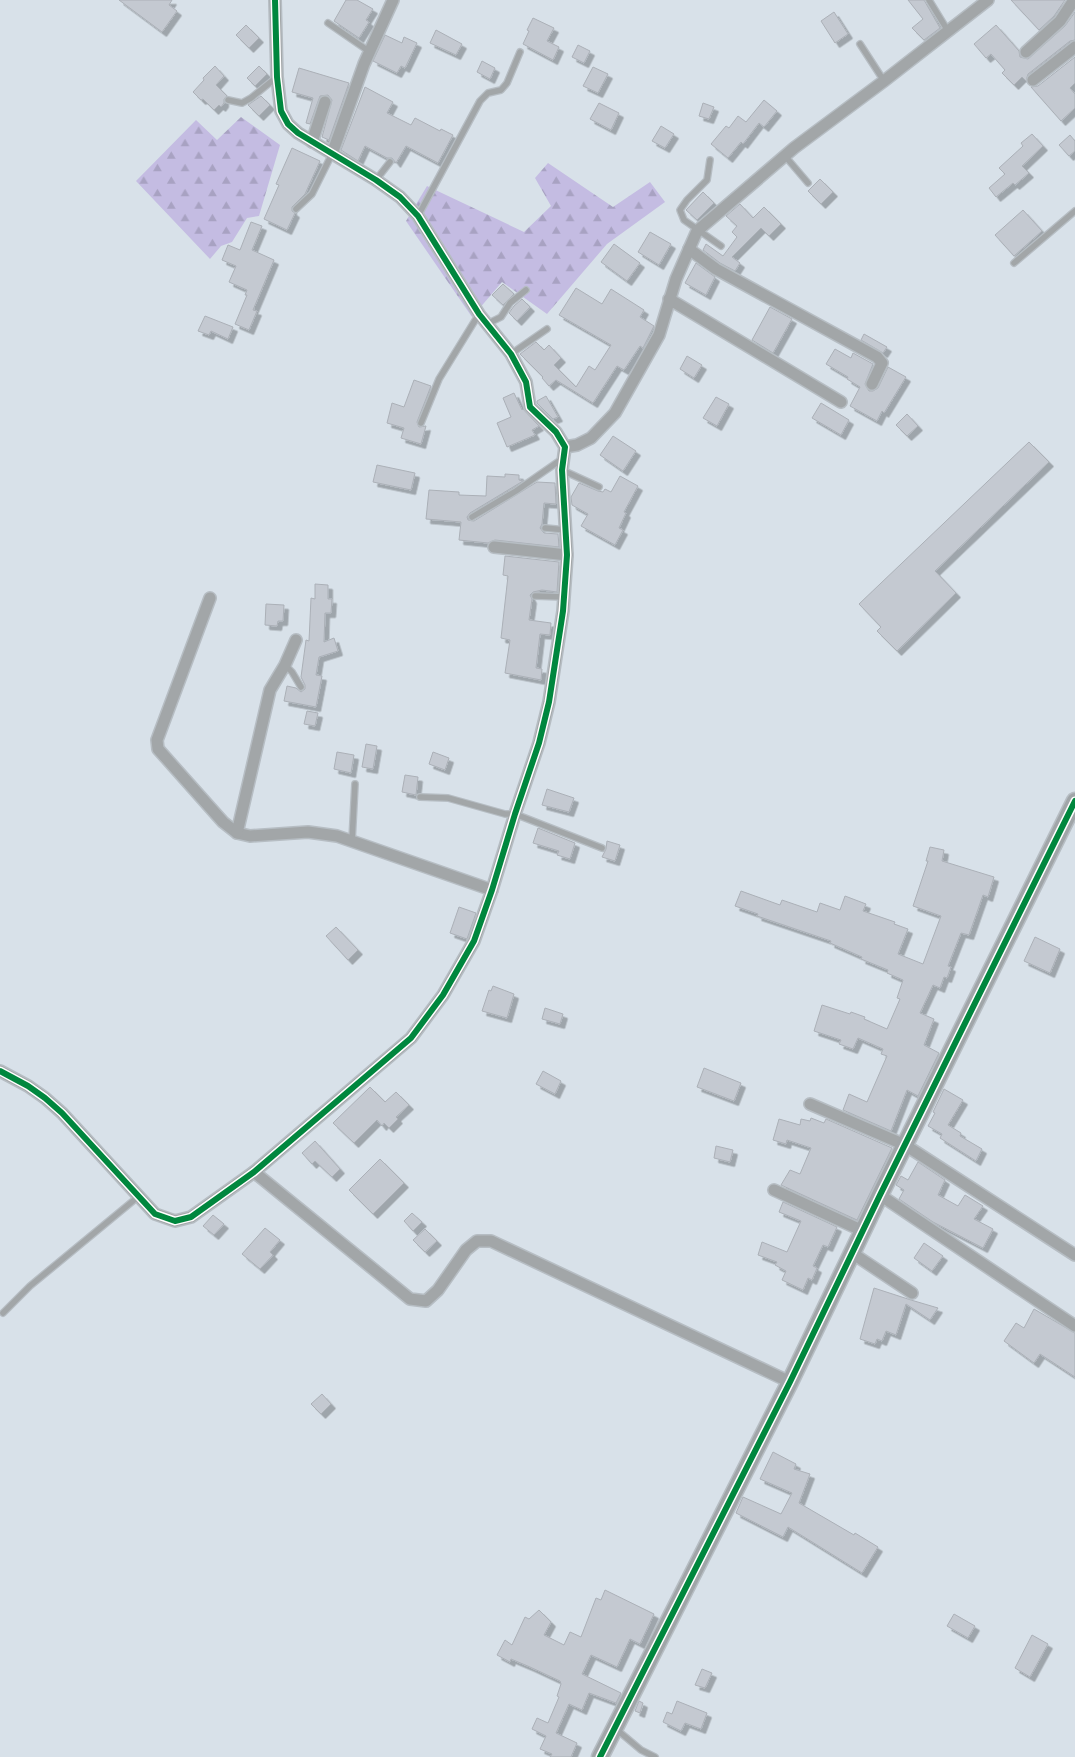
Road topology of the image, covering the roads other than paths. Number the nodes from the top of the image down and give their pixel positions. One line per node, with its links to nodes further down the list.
1 (275, 0): 13 (street)
2 (393, 0): 10 (street)
3 (929, 0): 7 (lane)
4 (988, 0): 7 (street)
5 (1074, 0): 12 (street)
6 (328, 23): 10 (lane)
7 (948, 32): 15 (street)
8 (860, 44): 15 (lane)
9 (1075, 47): 14 (street)
10 (370, 52): 19 (street)
11 (520, 52): 27 (lane)
12 (1026, 52)
13 (277, 77): 16 (lane); 18 (street)
14 (1034, 80)
15 (884, 81): 20 (street)
16 (228, 100)
17 (325, 102): 18 (street)
18 (312, 142): 19 (street)
19 (332, 154): 23 (street); 25 (lane)
20 (784, 156): 24 (lane); 28 (street)
21 (710, 160): 28 (lane)
22 (390, 162): 23 (lane)
23 (376, 180): 27 (street)
24 (808, 183)
25 (296, 209)
26 (1075, 211): 31 (lane)
27 (418, 216): 34 (street)
28 (697, 231): 29 (lane); 30 (street)
29 (720, 246)
30 (689, 249): 33 (street); 38 (street)
31 (1014, 263)
32 (526, 290): 35 (lane)
33 (669, 299): 39 (street); 41 (street)
34 (480, 314): 35 (street); 40 (lane)
35 (487, 324): 37 (street)
36 (547, 329): 37 (lane)
37 (511, 354): 41 (street)
38 (872, 384)
39 (841, 402)
40 (421, 423)
41 (565, 447): 42 (street)
42 (562, 465): 43 (lane); 44 (lane); 46 (street)
43 (599, 487)
44 (472, 517)
45 (545, 528): 46 (lane)
46 (566, 530): 48 (street)
47 (494, 547): 48 (street)
48 (567, 555): 50 (street)
49 (535, 596): 50 (lane)
50 (564, 597): 58 (street)
51 (210, 598): 59 (street)
52 (296, 640): 53 (street)
53 (285, 665): 54 (lane); 59 (street)
54 (301, 687)
55 (355, 784): 60 (lane)
56 (420, 797): 58 (lane)
57 (1075, 801): 65 (street)
58 (515, 814): 61 (lane); 62 (street)
59 (237, 833): 60 (street)
60 (352, 841): 62 (street)
61 (602, 848)
62 (492, 890): 66 (street)
63 (0, 1072): 69 (street)
64 (810, 1104): 65 (street)
65 (905, 1145): 68 (street); 72 (street)
66 (254, 1172): 69 (street); 76 (street)
67 (774, 1190): 70 (street)
68 (880, 1195): 70 (street); 75 (street)
69 (139, 1196): 74 (lane)
70 (863, 1231): 71 (street)
71 (852, 1253): 73 (street); 76 (street)
72 (1075, 1255)
73 (912, 1293)
74 (3, 1314)
75 (1075, 1326)
76 (790, 1382): 77 (street)
77 (615, 1728): 78 (street); 79 (lane)
78 (600, 1757)
79 (655, 1757)

